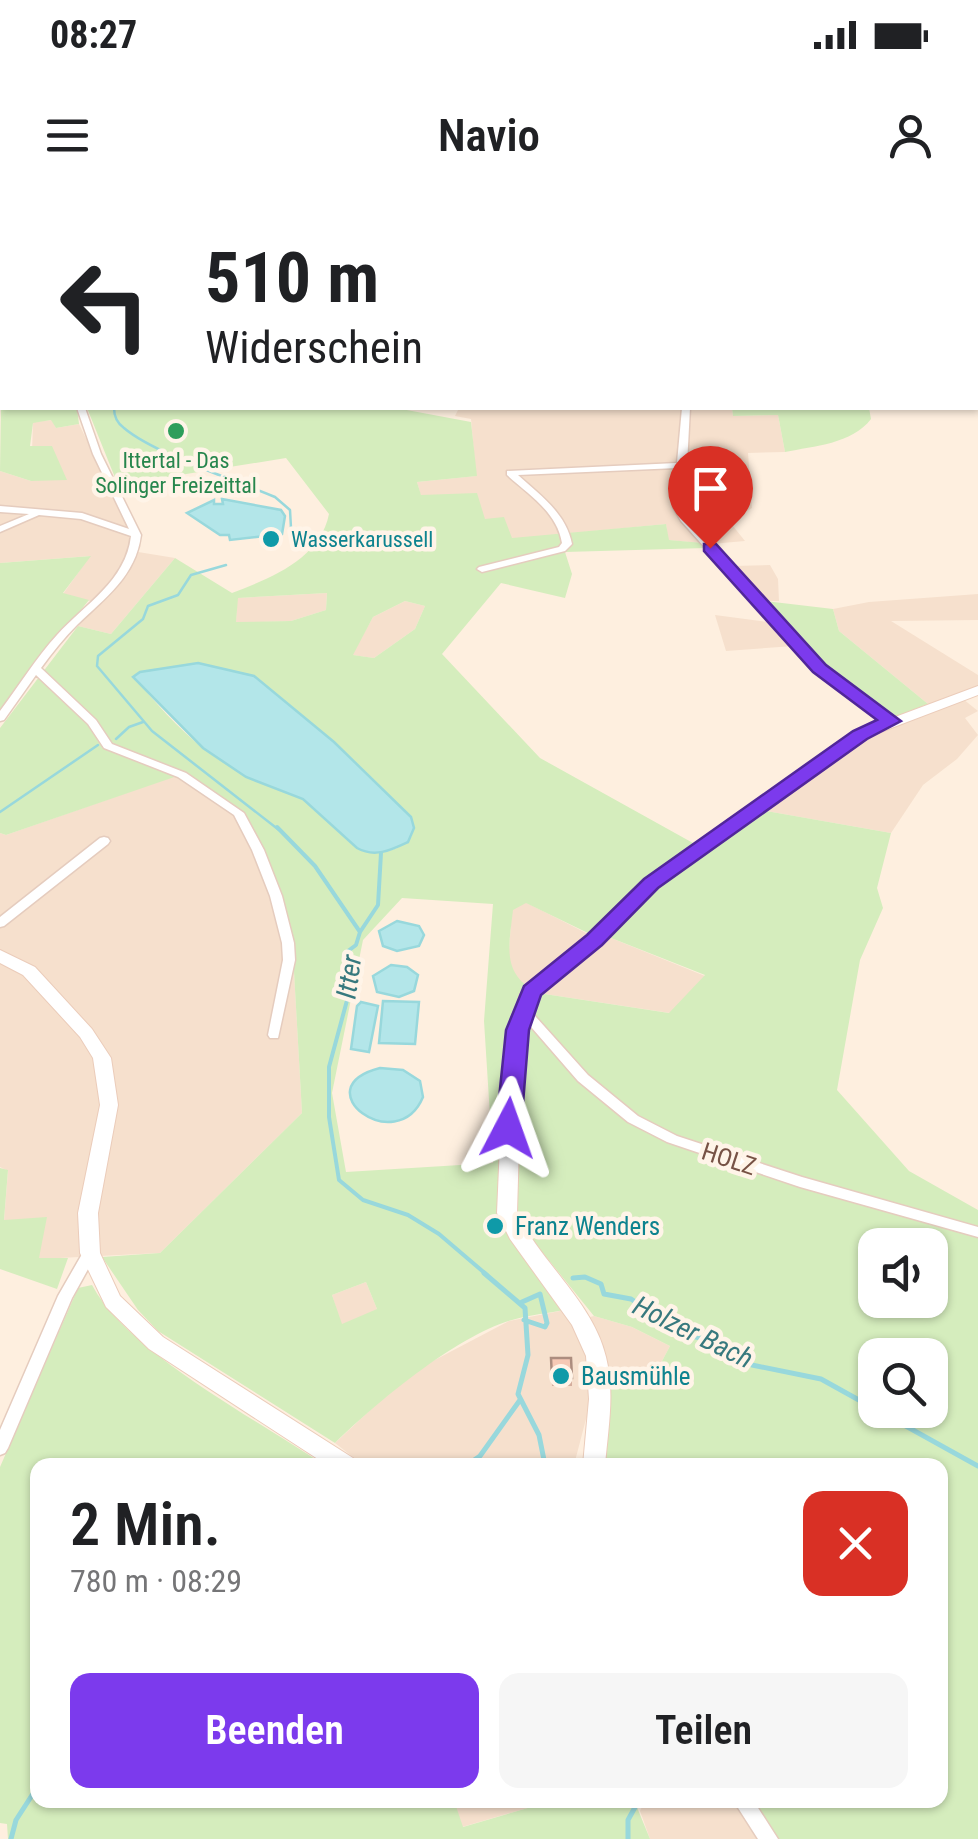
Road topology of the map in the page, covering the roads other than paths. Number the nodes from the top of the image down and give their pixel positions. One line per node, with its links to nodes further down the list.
1 (82, 410): 7 (street)
2 (686, 410): 3 (street)
3 (683, 469): 8 (street); 12 (street)
4 (0, 509): 5 (street)
5 (41, 512): 6 (street); 7 (street)
6 (0, 529)
7 (136, 535): 9 (street)
8 (482, 569)
9 (37, 670): 11 (street); 17 (street)
10 (978, 690): 12 (street)
11 (0, 718)
12 (891, 721): 16 (street)
13 (104, 841): 14 (street)
14 (0, 923)
15 (0, 956): 19 (street)
16 (523, 1010): 18 (street, HOLZ); 22 (street)
17 (274, 1035)
18 (978, 1232)
19 (90, 1253): 20 (street); 21 (street)
20 (0, 1448)
21 (334, 1458)
22 (595, 1458)
23 (748, 1808): 24 (street)
24 (769, 1839)

